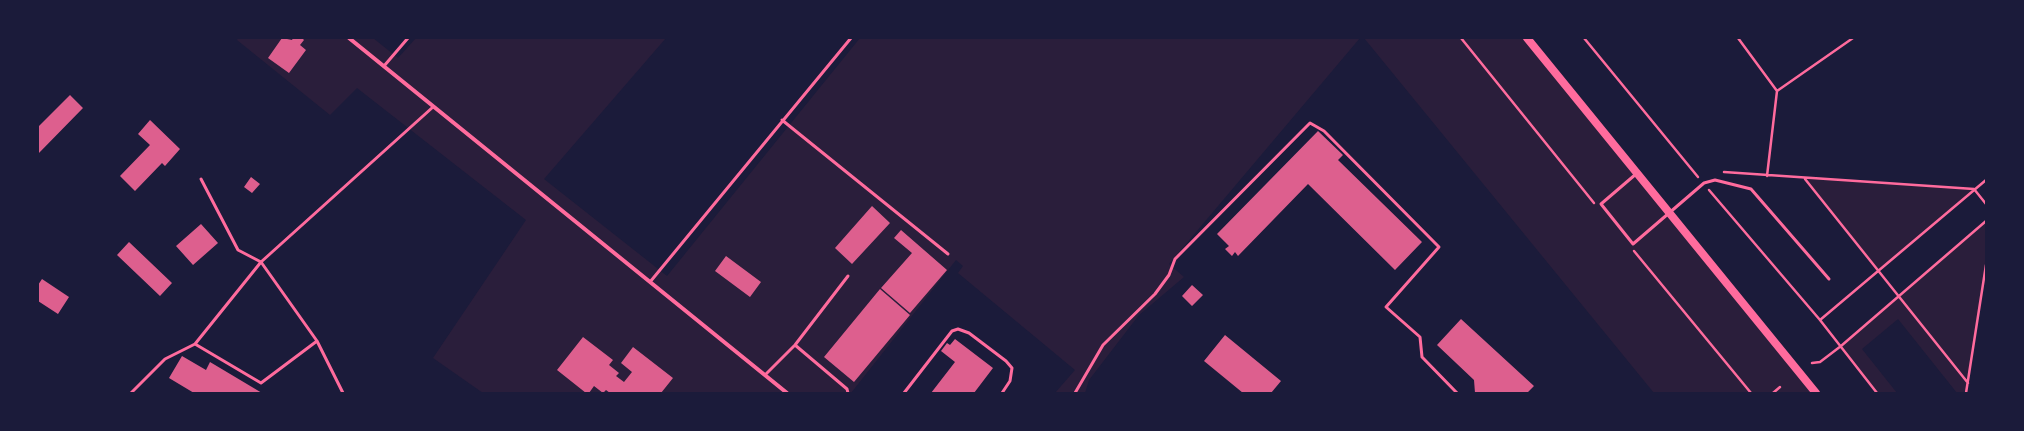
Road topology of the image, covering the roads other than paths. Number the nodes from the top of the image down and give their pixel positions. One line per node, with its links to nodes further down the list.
1 (349, 38): 5 (street)
2 (408, 38): 5 (lane)
3 (851, 38): 7 (lane)
4 (1527, 38): 8 (main road)
5 (384, 66): 6 (street)
6 (432, 107): 12 (lane); 15 (street)
7 (782, 120): 11 (lane); 15 (lane)
8 (1636, 174): 10 (main road); 10 (lane)
9 (201, 179): 12 (lane)
10 (1668, 213): 14 (lane); 29 (main road)
11 (948, 254)
12 (261, 262): 16 (lane); 17 (lane)
13 (848, 276): 18 (lane)
14 (1829, 279)
15 (650, 282): 19 (street)
16 (317, 341): 17 (lane); 22 (lane)
17 (195, 344): 21 (lane)
18 (795, 345): 19 (lane); 24 (lane)
19 (765, 375): 23 (street)
20 (906, 392): 25 (lane); 26 (lane)
21 (131, 393)
22 (343, 393)
23 (787, 393)
24 (848, 393)
25 (911, 393)
26 (1002, 393)
27 (1075, 393): 28 (lane)
28 (1457, 393)
29 (1816, 393)

